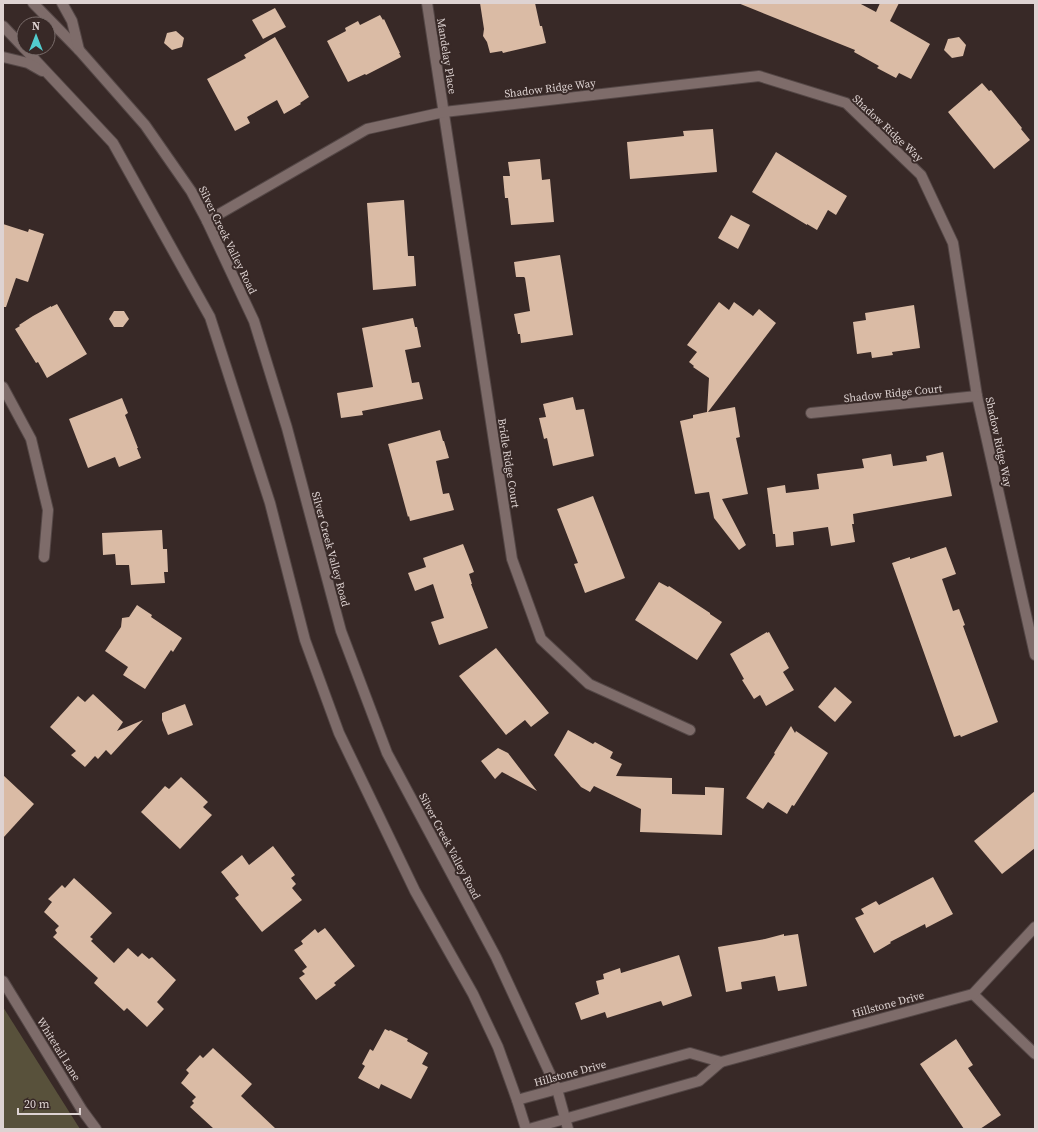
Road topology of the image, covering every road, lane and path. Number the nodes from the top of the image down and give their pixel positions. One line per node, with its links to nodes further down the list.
1 (33, 3): 6 (street, Silver Creek Valley Road)
2 (62, 3): 6 (street)
3 (427, 3): 10 (street, Mandelay Place)
4 (3, 26): 5 (street)
5 (16, 40)
6 (79, 50): 11 (street, Silver Creek Valley Road)
7 (32, 56): 9 (street)
8 (3, 57): 9 (street)
9 (51, 76): 24 (street)
10 (444, 112): 11 (street, Shadow Ridge Way); 13 (street, Shadow Ridge Way); 17 (street, Bridle Ridge Court)
11 (207, 221): 23 (street, Silver Creek Valley Road)
12 (3, 387): 15 (street)
13 (977, 396): 14 (street, Shadow Ridge Court); 16 (street, Shadow Ridge Way)
14 (811, 413)
15 (44, 557)
16 (1035, 655)
17 (690, 730)
18 (1035, 927): 20 (street)
19 (3, 981): 26 (street, Whitetail Lane)
20 (973, 994): 21 (street); 22 (street, Hillstone Drive)
21 (1035, 1054)
22 (721, 1062): 23 (street, Hillstone Drive); 25 (street, Hillstone Drive)
23 (557, 1089): 24 (street, Hillstone Drive); 25 (street, Silver Creek Valley Road)
24 (517, 1100): 27 (street)
25 (566, 1119): 28 (street, Hillstone Drive); 29 (street, Silver Creek Valley Road)
26 (96, 1129)
27 (526, 1129)
28 (529, 1129)
29 (568, 1129)

